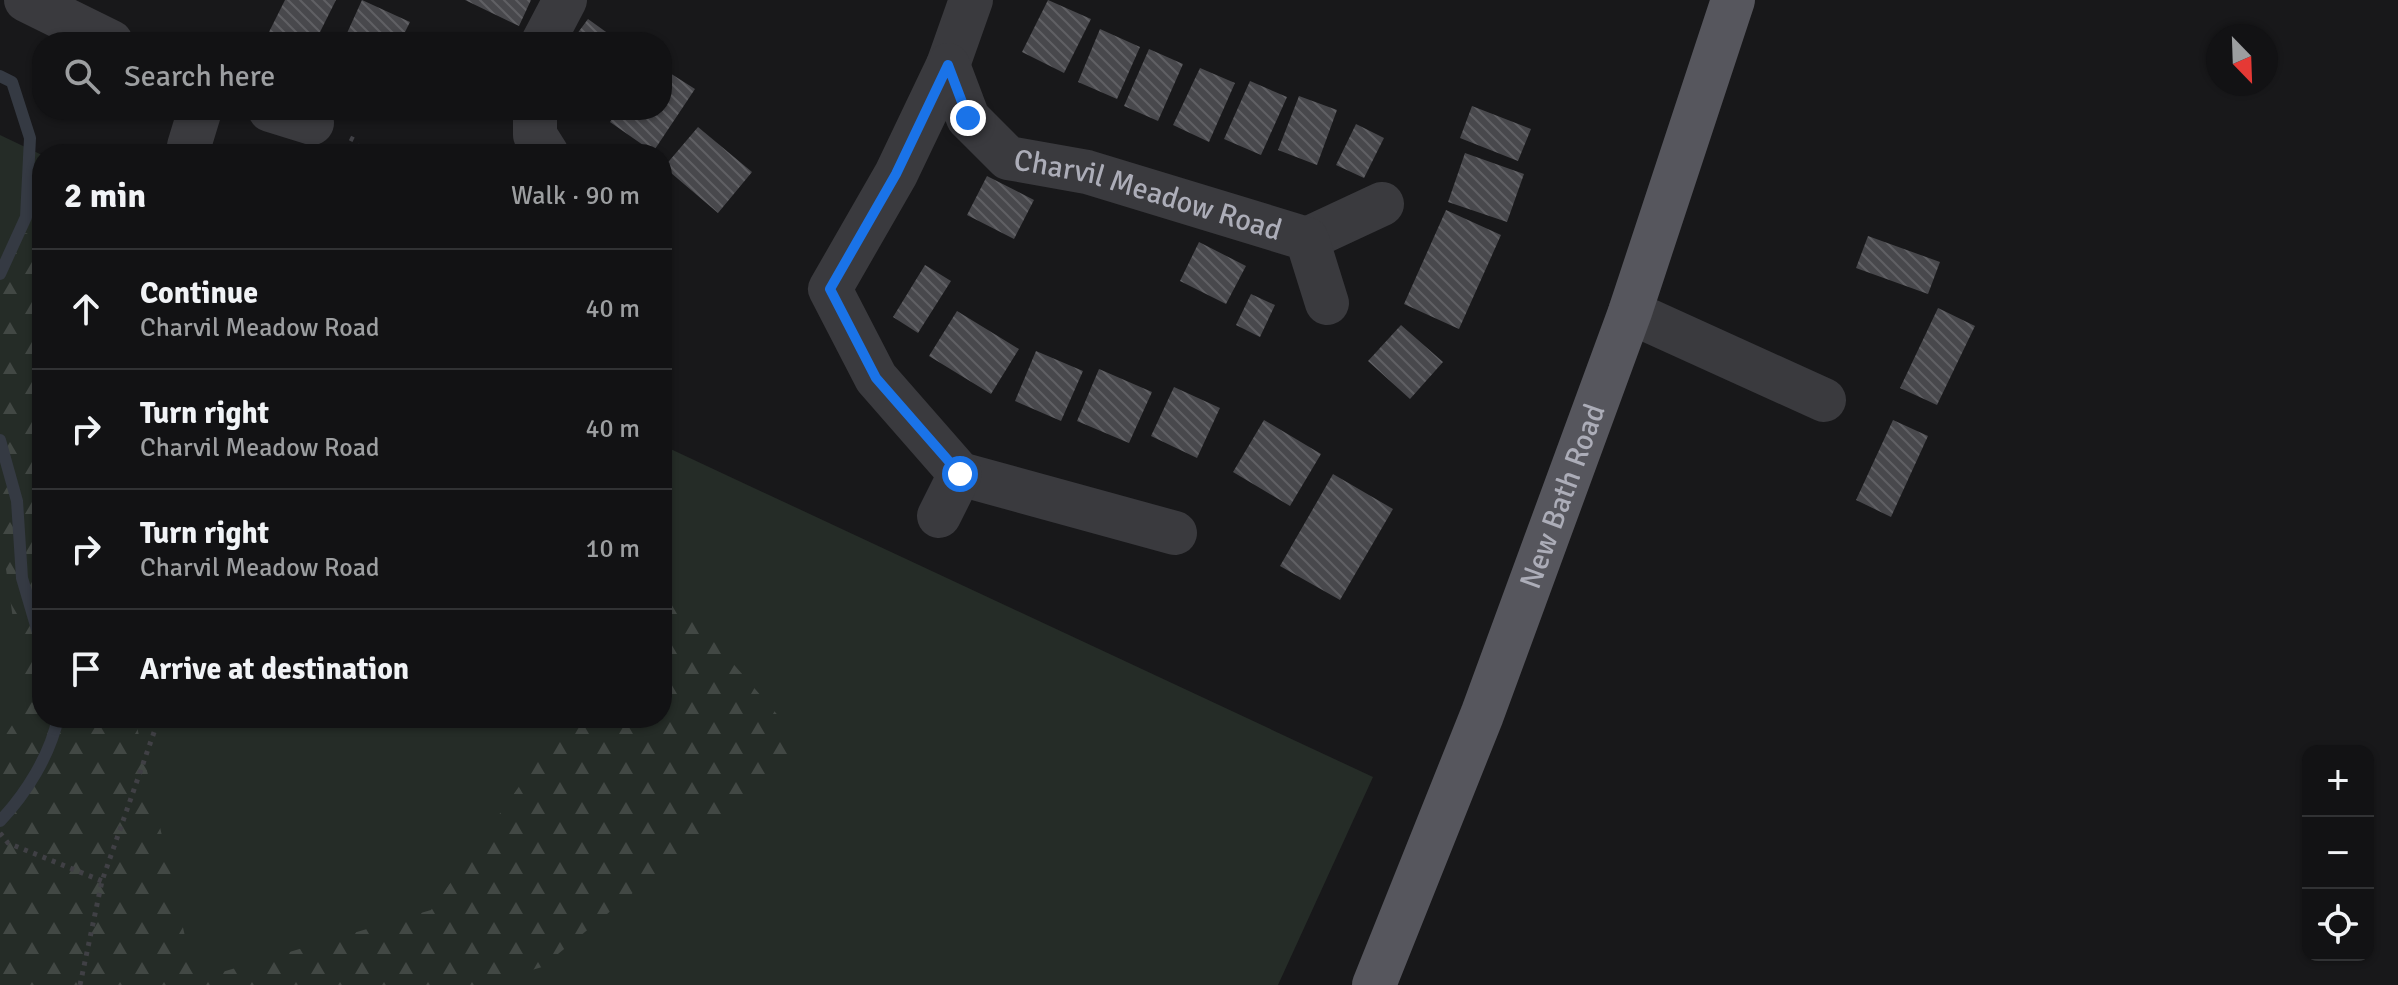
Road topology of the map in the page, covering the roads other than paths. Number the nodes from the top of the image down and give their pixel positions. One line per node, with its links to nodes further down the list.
1 (26, 0): 5 (street)
2 (565, 0): 6 (street)
3 (971, 0): 7 (street)
4 (1733, 0): 15 (main road, New Bath Road)
5 (91, 32)
6 (548, 32)
7 (948, 65): 13 (street, Charvil Meadow Road); 17 (street)
8 (302, 120): 10 (street)
9 (535, 120): 11 (street)
10 (312, 123)
11 (541, 144)
12 (1382, 204): 13 (street, Charvil Meadow Road)
13 (1307, 239): 14 (street, Charvil Meadow Road)
14 (1327, 303)
15 (1630, 312): 16 (street); 20 (main road, New Bath Road)
16 (1824, 400)
17 (960, 474): 18 (street); 19 (street)
18 (939, 516)
19 (1175, 533)
20 (1374, 985)

